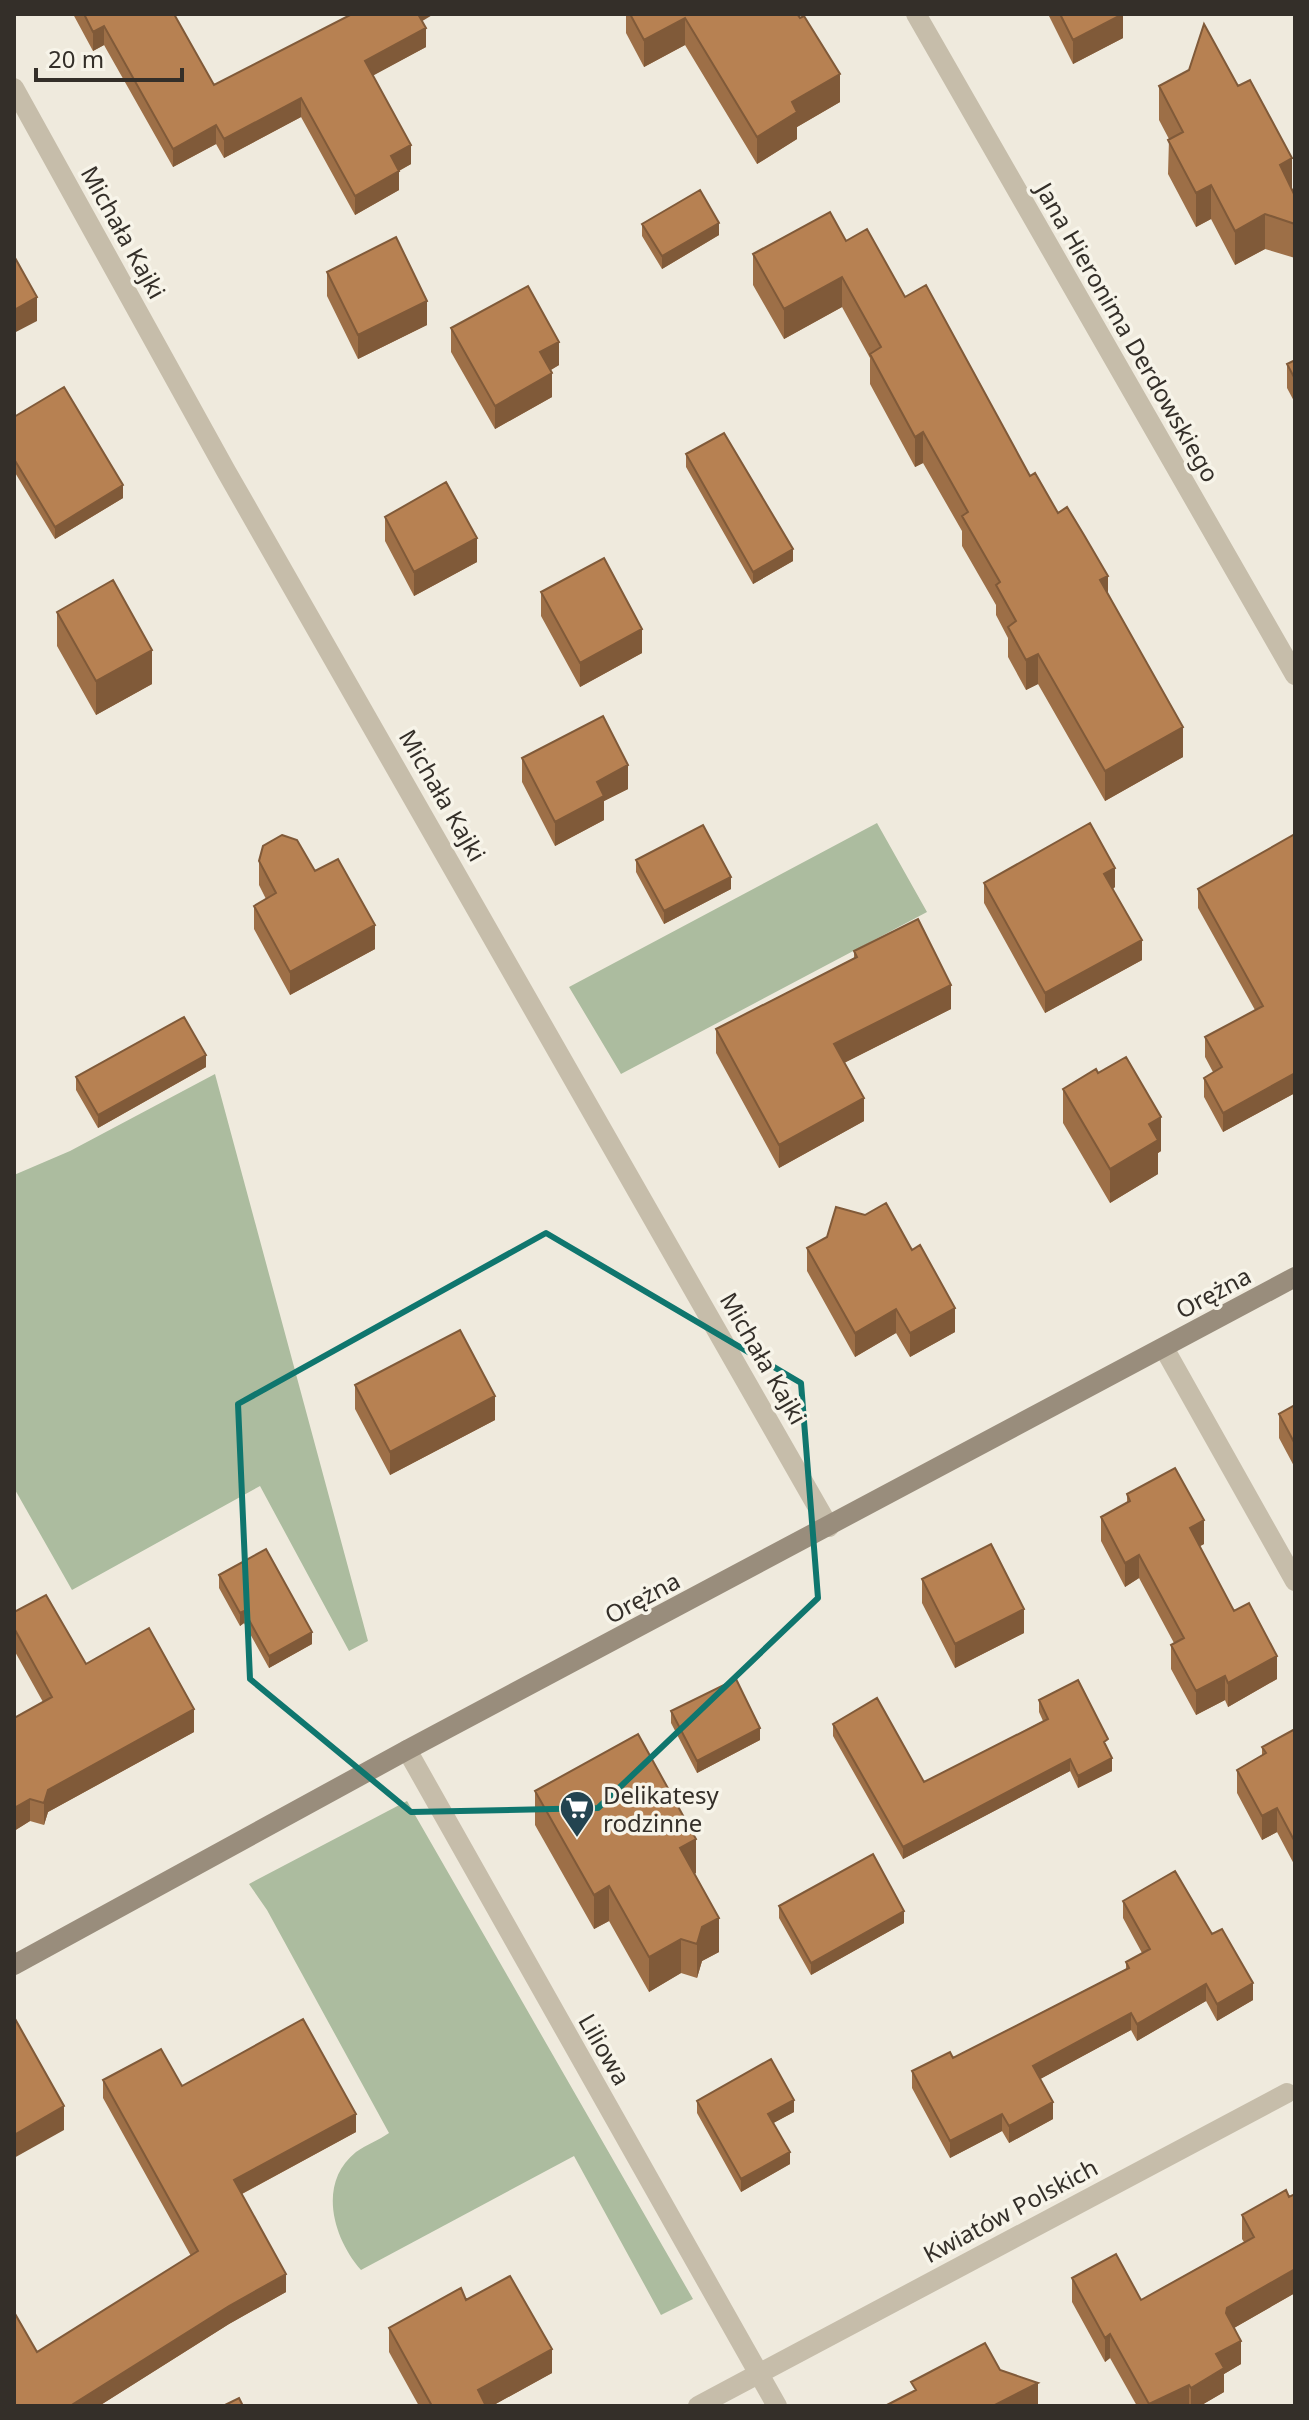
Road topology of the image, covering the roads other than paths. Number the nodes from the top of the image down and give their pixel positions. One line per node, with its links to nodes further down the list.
1 (916, 14): 3 (street, Jana Hieronima Derdowskiego)
2 (14, 88): 6 (street, Michała Kajki)
3 (1295, 675)
4 (1295, 1277): 5 (street, Orężna)
5 (1164, 1348): 6 (street, Orężna); 7 (street)
6 (829, 1527): 8 (street, Orężna)
7 (1295, 1581)
8 (407, 1750): 9 (street, Orężna); 11 (street, Liliowa)
9 (14, 1965)
10 (1287, 2093): 11 (street, Kwiatów Polskich)
11 (758, 2373): 12 (street); 13 (street, Liliowa)
12 (698, 2406)
13 (777, 2406)

